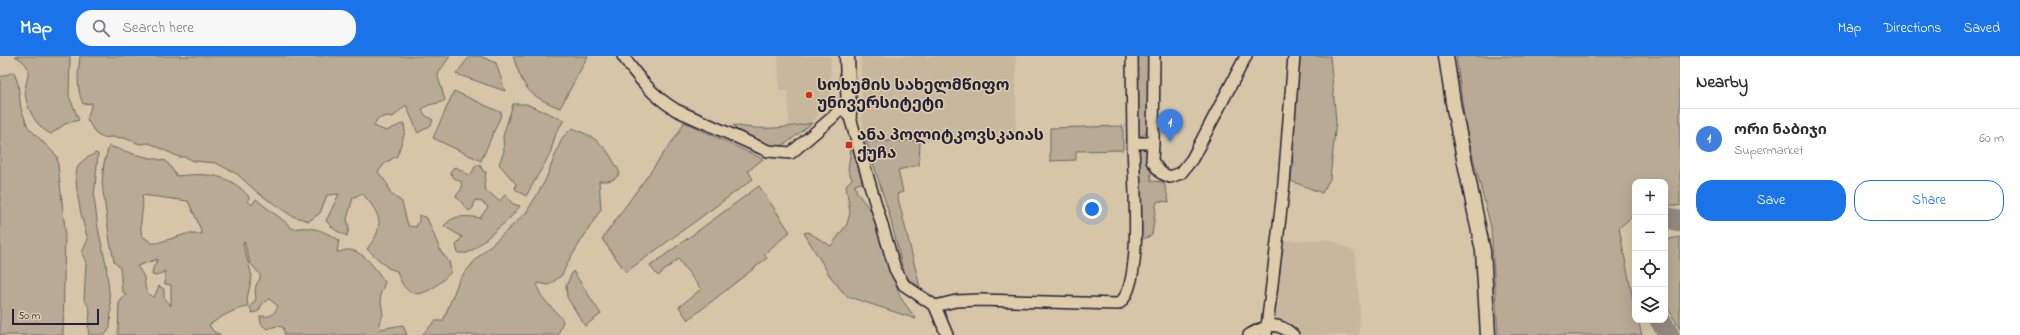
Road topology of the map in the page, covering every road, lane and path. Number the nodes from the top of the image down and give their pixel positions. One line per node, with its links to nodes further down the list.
1 (624, 56): 8 (street)
2 (847, 56): 8 (street)
3 (1132, 56): 9 (street)
4 (1154, 56): 10 (street)
5 (1246, 56): 10 (street)
6 (1294, 56): 12 (street)
7 (1446, 56): 16 (street)
8 (848, 108): 11 (street)
9 (1133, 143): 10 (street); 11 (street)
10 (1153, 143)
11 (935, 306): 13 (street)
12 (1266, 330): 14 (street); 15 (street)
13 (947, 335)
14 (1249, 335)
15 (1293, 335)
16 (1488, 335)

